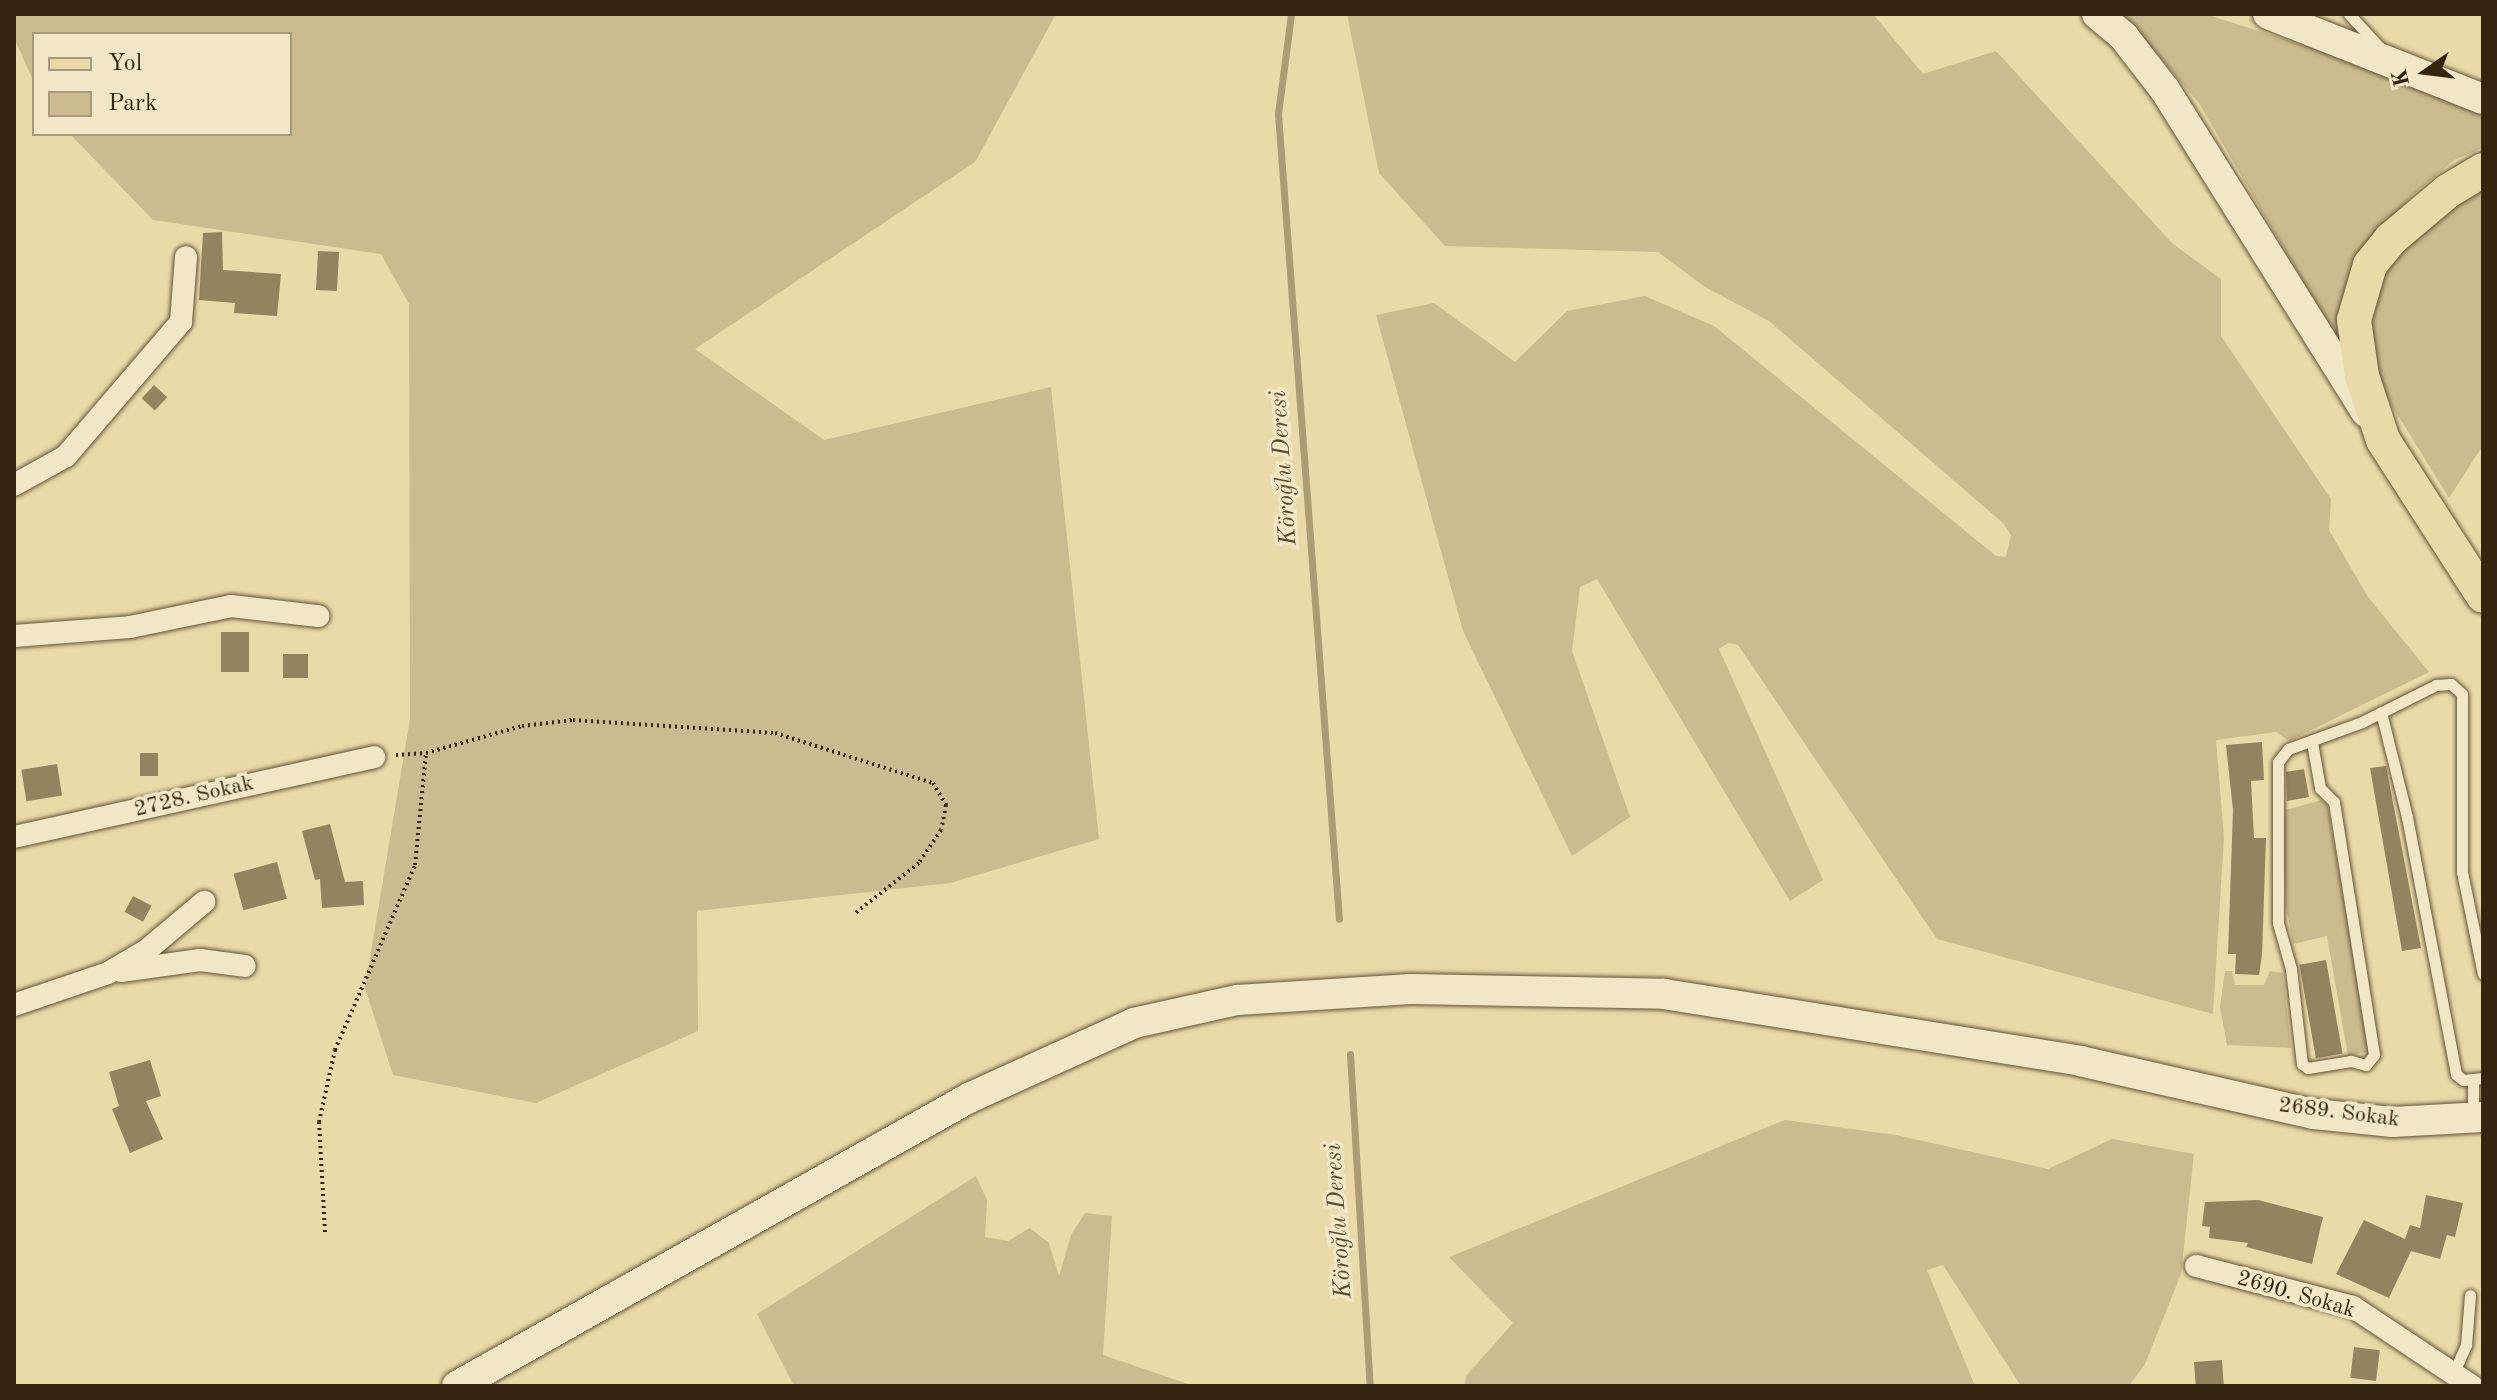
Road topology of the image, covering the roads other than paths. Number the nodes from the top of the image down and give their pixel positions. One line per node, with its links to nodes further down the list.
1 (2097, 14): 8 (main road)
2 (2268, 14): 4 (main road)
3 (2349, 14): 4 (lane)
4 (2393, 61): 5 (main road)
5 (2483, 99)
6 (2483, 170): 8 (main road)
7 (186, 257): 9 (street)
8 (2383, 440): 10 (main road)
9 (14, 485)
10 (2483, 596)
11 (318, 616): 12 (street)
12 (14, 636)
13 (2381, 712): 14 (lane); 20 (lane); 22 (lane)
14 (2312, 742): 14 (lane)
15 (374, 757): 16 (street, 2728. Sokak)
16 (14, 837)
17 (204, 902): 19 (street)
18 (245, 966): 19 (street)
19 (108, 973): 21 (street)
20 (2483, 974)
21 (14, 1005)
22 (2478, 1079): 23 (lane)
23 (2478, 1117): 27 (main road, 2689. Sokak)
24 (2196, 1266): 26 (street, 2690. Sokak)
25 (2470, 1295): 26 (lane)
26 (2454, 1372): 28 (street, 2690. Sokak)
27 (457, 1386)
28 (2472, 1386)

